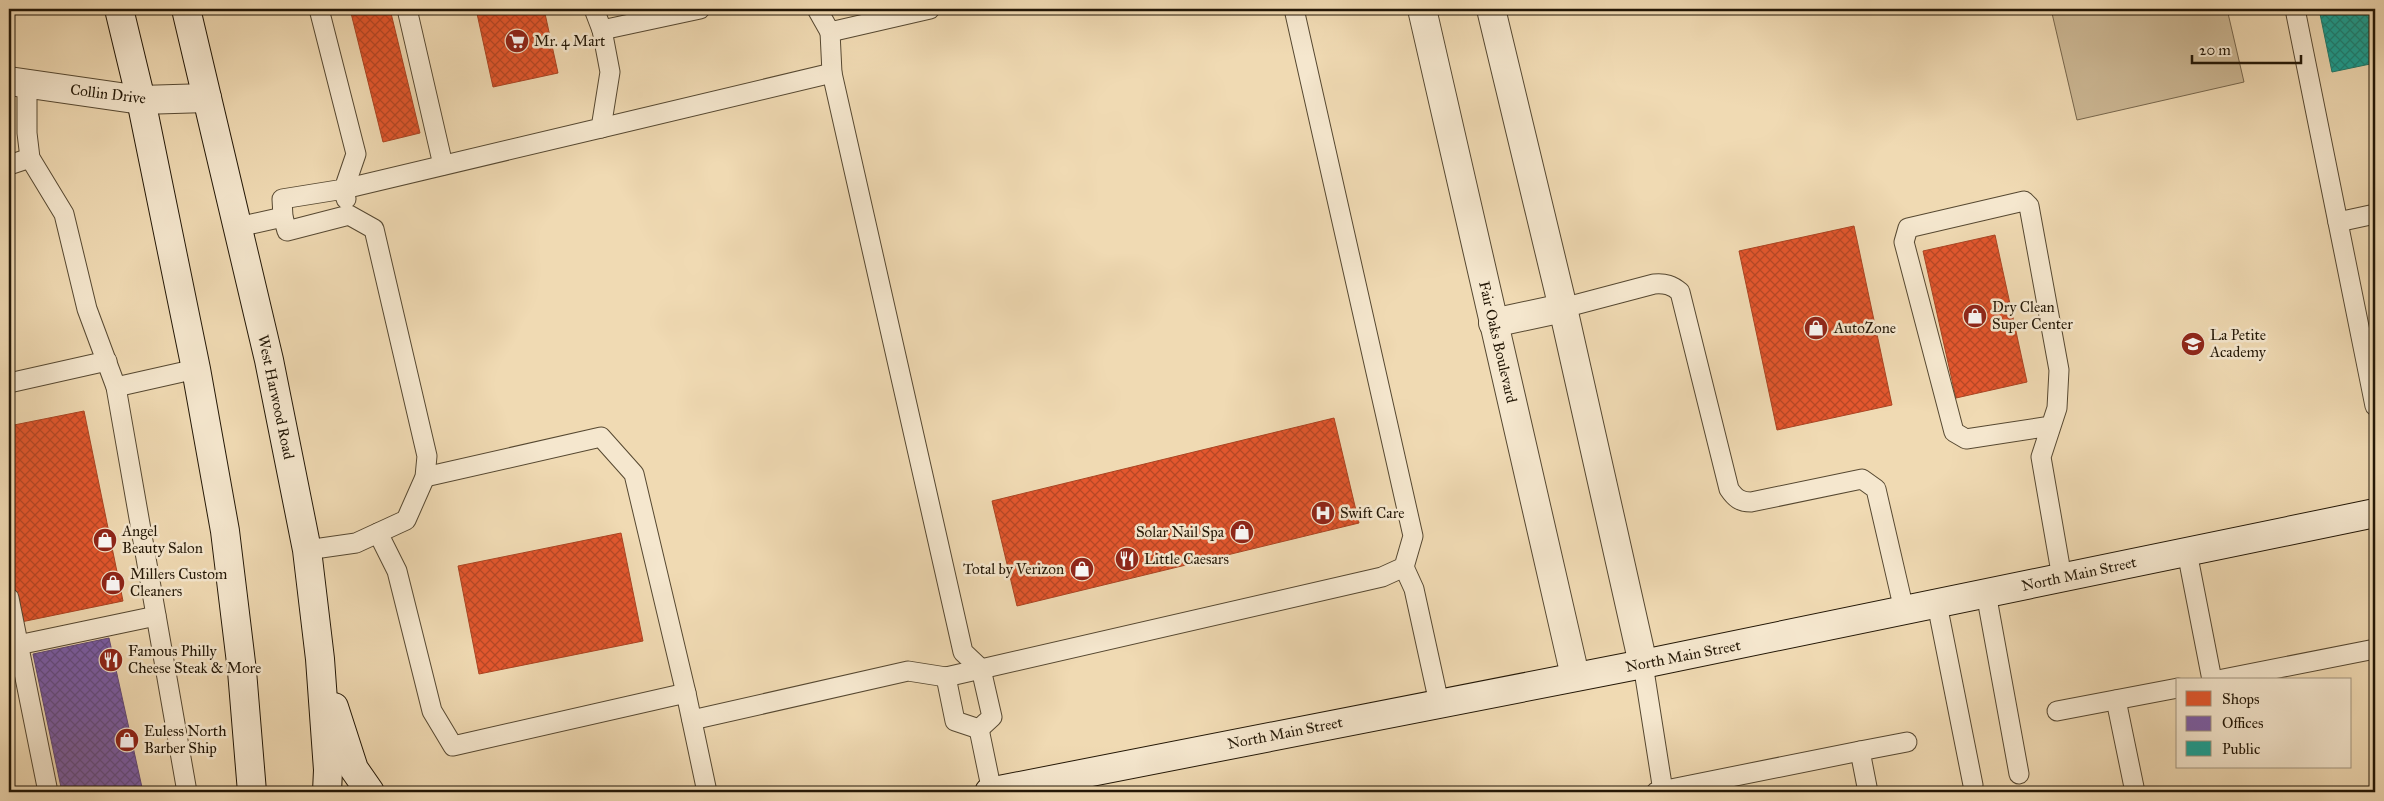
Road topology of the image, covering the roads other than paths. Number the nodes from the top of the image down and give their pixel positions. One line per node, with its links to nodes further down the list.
1 (120, 9): 18 (main road)
2 (186, 9): 17 (main road, West Harwood Road)
3 (319, 9): 23 (lane)
4 (407, 9): 22 (lane)
5 (594, 9): 13 (lane)
6 (700, 9): 13 (lane)
7 (817, 9): 14 (lane)
8 (930, 9): 14 (lane)
9 (1294, 9): 43 (lane)
10 (1422, 9): 31 (main road, Fair Oaks Boulevard)
11 (1491, 9): 29 (main road)
12 (2295, 9): 27 (lane)
13 (602, 30): 19 (lane)
14 (830, 32): 15 (lane)
15 (832, 73): 19 (lane); 54 (lane)
16 (18, 82): 18 (main road, Collin Drive); 20 (lane)
17 (207, 98): 18 (main road, Collin Drive); 28 (main road, West Harwood Road)
18 (141, 100): 33 (main road)
19 (601, 128): 22 (lane)
20 (30, 158): 21 (lane); 32 (lane)
21 (9, 165)
22 (443, 165): 23 (lane)
23 (344, 189): 25 (lane); 26 (lane)
24 (2375, 214): 27 (lane)
25 (349, 215): 26 (lane); 38 (lane)
26 (283, 217): 28 (lane)
27 (2338, 222): 30 (lane)
28 (238, 227): 41 (main road, West Harwood Road)
29 (1563, 308): 31 (main road); 48 (lane); 53 (main road)
30 (2367, 321): 36 (lane)
31 (1494, 323): 55 (main road, Fair Oaks Boulevard)
32 (106, 361): 34 (lane); 35 (lane)
33 (196, 369): 35 (lane); 73 (main road)
34 (9, 383)
35 (116, 387): 49 (lane)
36 (2375, 406)
37 (2051, 426): 37 (lane); 44 (lane)
38 (425, 477): 40 (lane); 60 (lane)
39 (2375, 513): 42 (main road, North Main Street)
40 (378, 533): 41 (lane); 60 (lane)
41 (308, 550): 52 (main road, West Harwood Road)
42 (2187, 552): 44 (main road, North Main Street); 57 (lane)
43 (1404, 567): 54 (lane); 62 (lane)
44 (2062, 578): 45 (main road, North Main Street)
45 (1986, 593): 47 (main road, North Main Street); 68 (lane)
46 (9, 598): 50 (lane)
47 (1937, 604): 48 (main road, North Main Street); 69 (lane)
48 (1904, 610): 53 (main road, North Main Street)
49 (156, 616): 50 (lane); 72 (lane)
50 (18, 645): 71 (lane)
51 (2375, 649): 58 (lane)
52 (320, 660): 74 (main road, West Harwood Road); 75 (main road)
53 (1643, 664): 55 (main road, North Main Street); 77 (lane)
54 (981, 669): 56 (lane); 65 (lane)
55 (1575, 676): 62 (main road, North Main Street)
56 (946, 677): 64 (lane); 65 (lane)
57 (2212, 678)
58 (2228, 678)
59 (2176, 688): 61 (lane)
60 (686, 694): 64 (lane)
61 (2116, 700): 63 (lane); 79 (lane)
62 (1439, 703): 70 (main road, North Main Street)
63 (2057, 711)
64 (692, 720): 76 (lane)
65 (979, 729): 70 (lane)
66 (1907, 742): 67 (lane)
67 (1860, 751): 77 (lane); 78 (lane)
68 (2018, 774)
69 (1973, 785)
70 (1003, 791)
71 (48, 792)
72 (186, 792)
73 (252, 792)
74 (327, 792)
75 (370, 792)
76 (707, 792)
77 (1660, 792)
78 (1868, 792)
79 (2135, 792)

